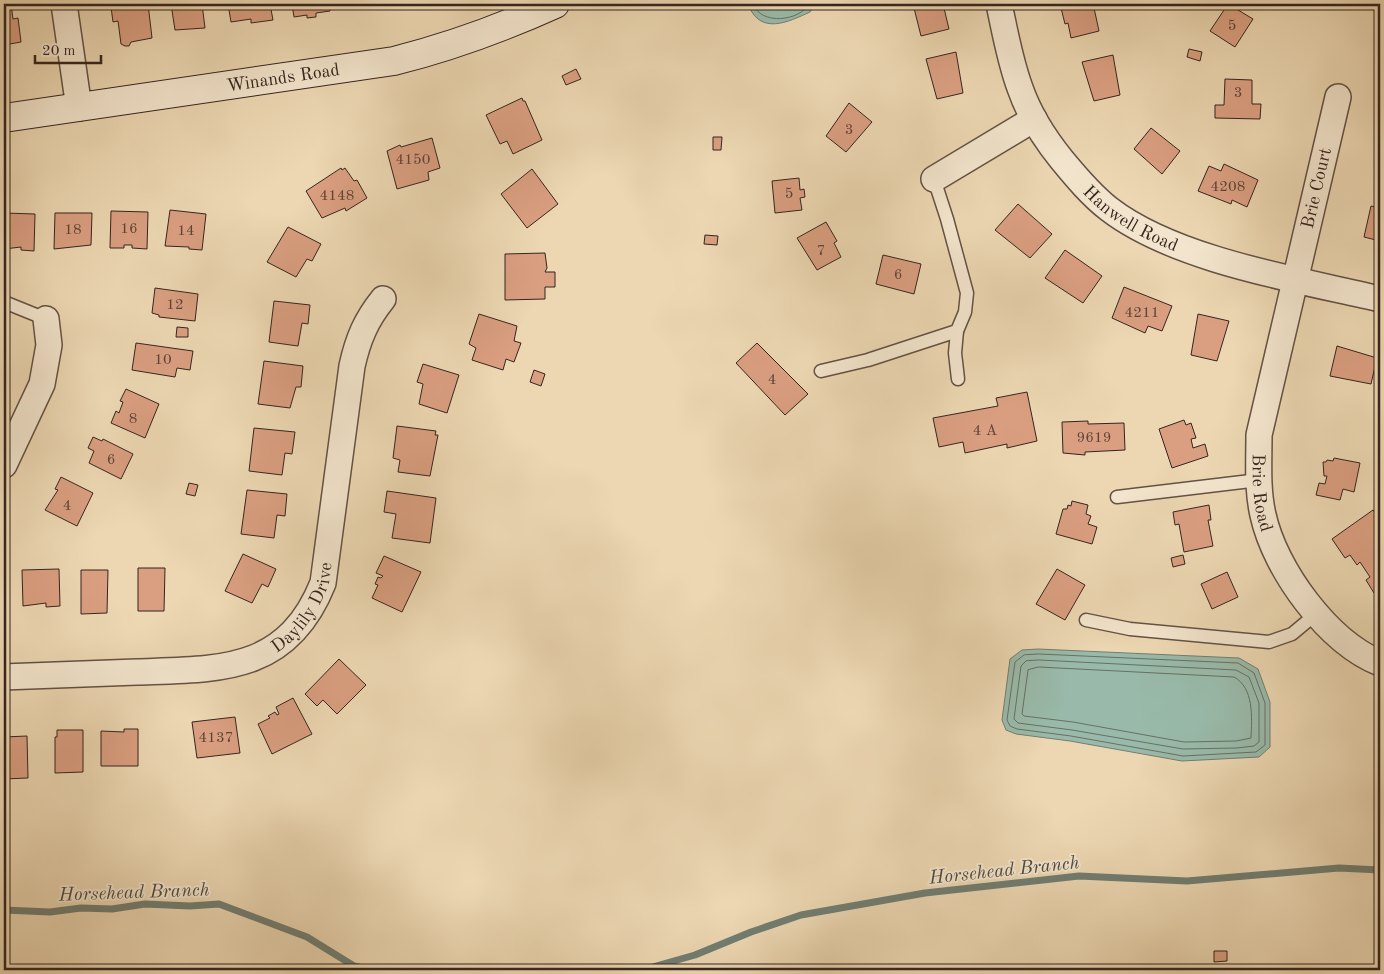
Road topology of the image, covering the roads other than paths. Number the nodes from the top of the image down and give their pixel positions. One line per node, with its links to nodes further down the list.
1 (64, 4): 5 (street)
2 (555, 4): 5 (street, Winands Road)
3 (999, 4): 7 (street, Hanwell Road)
4 (1338, 97): 9 (street, Brie Court)
5 (79, 108): 6 (street, Winands Road)
6 (4, 118)
7 (1034, 119): 8 (street); 9 (street, Hanwell Road)
8 (934, 179): 14 (lane)
9 (1295, 279): 11 (street, Hanwell Road); 18 (street, Brie Road)
10 (383, 299): 23 (street, Daylily Drive)
11 (1380, 299)
12 (4, 302): 13 (lane)
13 (46, 319): 17 (street)
14 (956, 332): 15 (lane); 16 (lane)
15 (821, 371)
16 (958, 379)
17 (4, 465)
18 (1259, 480): 19 (lane); 20 (street, Brie Road)
19 (1118, 497)
20 (1316, 614): 21 (lane); 22 (street, Brie Road)
21 (1086, 620)
22 (1380, 663)
23 (4, 677)

